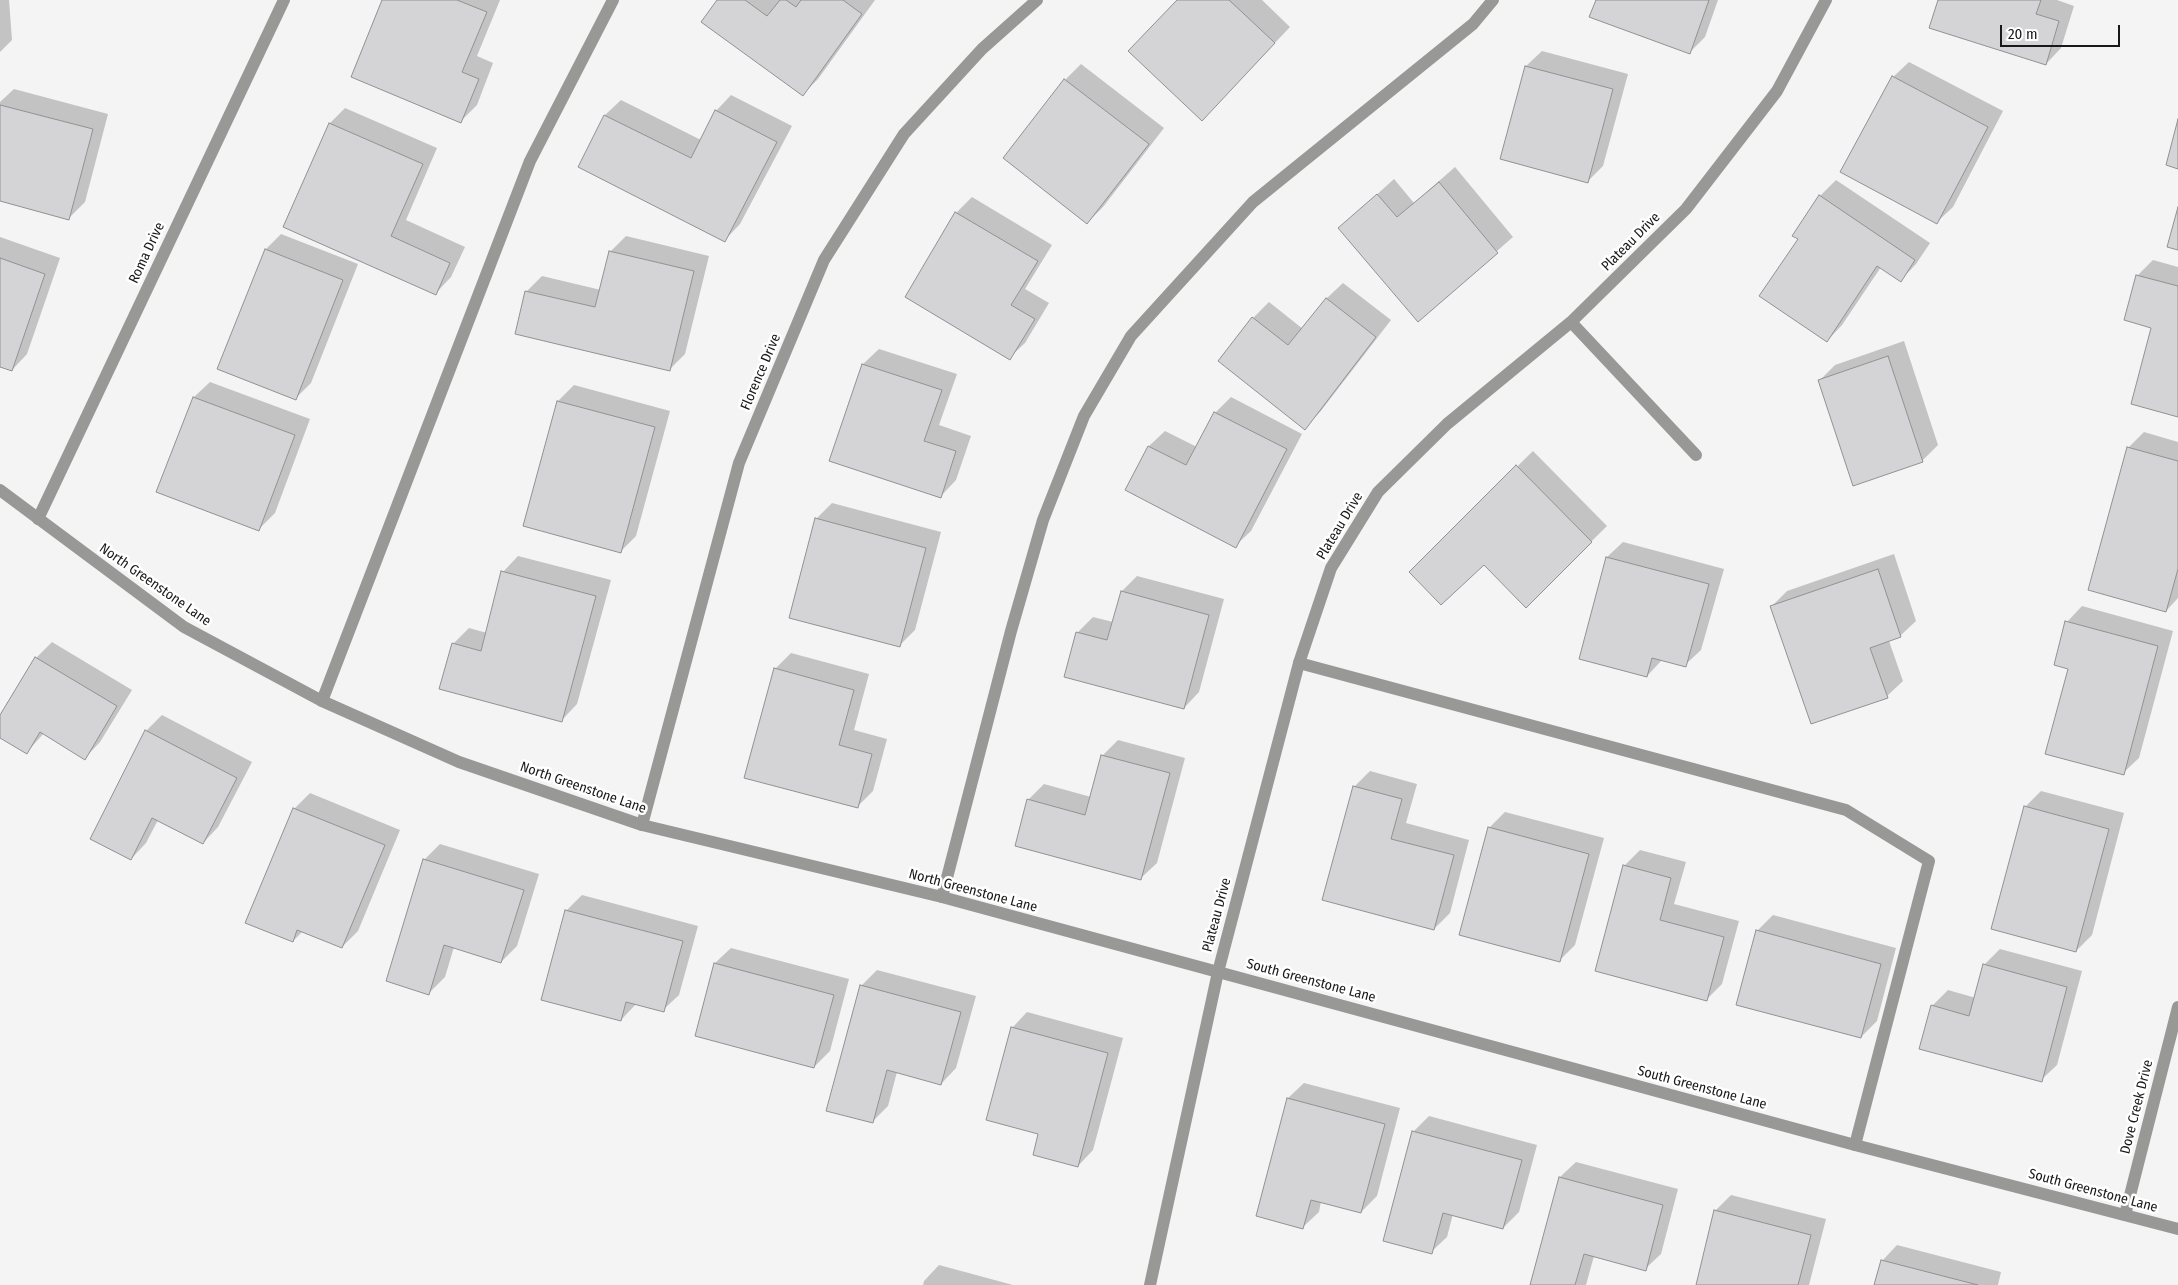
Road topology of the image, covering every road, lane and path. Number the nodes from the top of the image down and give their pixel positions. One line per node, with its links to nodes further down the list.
1 (284, 0): 9 (street, Roma Drive)
2 (613, 0): 11 (street)
3 (1037, 0): 12 (street, Florence Drive)
4 (1494, 0): 13 (street)
5 (1826, 0): 6 (street, Plateau Drive)
6 (1571, 322): 7 (street); 10 (street, Plateau Drive)
7 (1696, 455)
8 (0, 490): 9 (street, North Greenstone Lane)
9 (38, 519): 11 (street, North Greenstone Lane)
10 (1299, 663): 14 (street, Plateau Drive); 16 (street)
11 (322, 701): 12 (street, North Greenstone Lane)
12 (642, 825): 13 (street, North Greenstone Lane)
13 (942, 898): 14 (street, North Greenstone Lane)
14 (1218, 972): 16 (street, South Greenstone Lane); 19 (street, Plateau Drive)
15 (2178, 1007): 17 (street, Dove Creek Drive)
16 (1855, 1145): 17 (street, South Greenstone Lane)
17 (2125, 1215): 18 (street, South Greenstone Lane)
18 (2178, 1229)
19 (1150, 1285)

